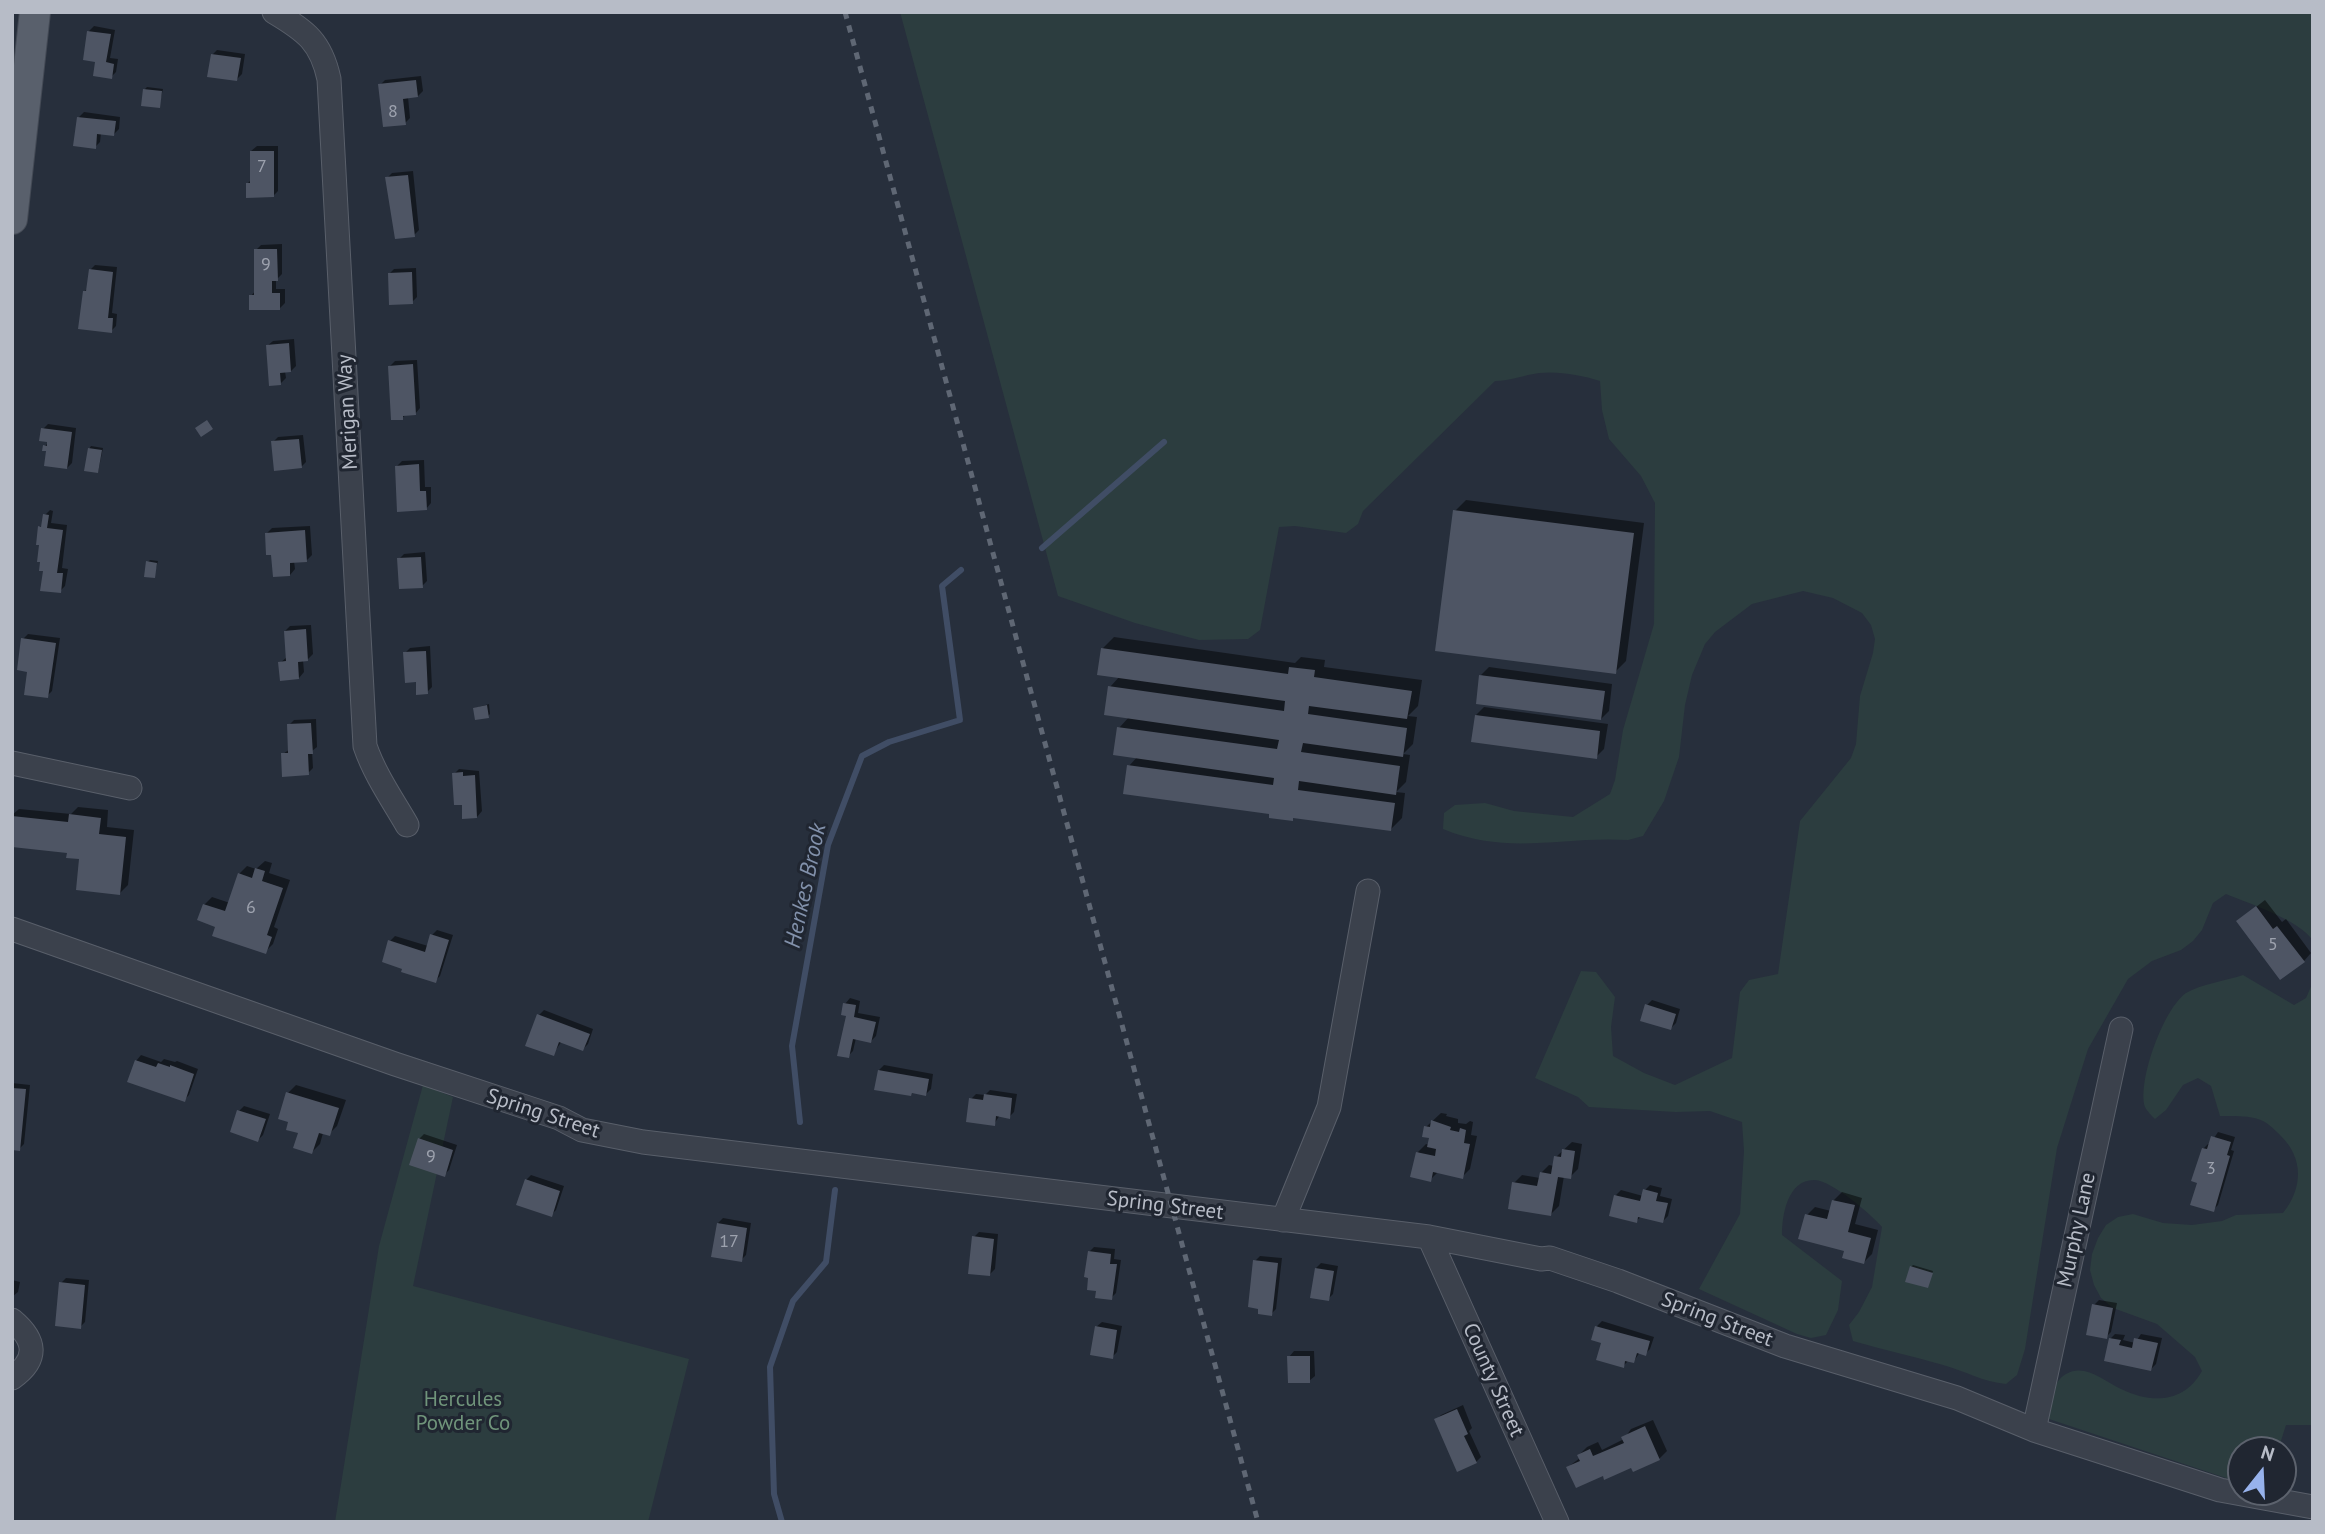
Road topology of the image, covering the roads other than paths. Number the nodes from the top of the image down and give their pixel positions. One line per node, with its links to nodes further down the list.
1 (35, 12): 3 (main road)
2 (274, 12): 6 (street, Merigan Way)
3 (12, 219)
4 (12, 763): 5 (street)
5 (130, 788)
6 (407, 825)
7 (1368, 891): 10 (street)
8 (12, 929): 10 (street, Spring Street)
9 (2121, 1029): 14 (street, Murphy Lane)
10 (1283, 1220): 11 (street, Spring Street)
11 (1429, 1237): 14 (street, Spring Street); 16 (street, County Street)
12 (12, 1320): 13 (street)
13 (12, 1377)
14 (2034, 1430): 15 (street, Spring Street)
15 (2313, 1507)
16 (1557, 1522)

